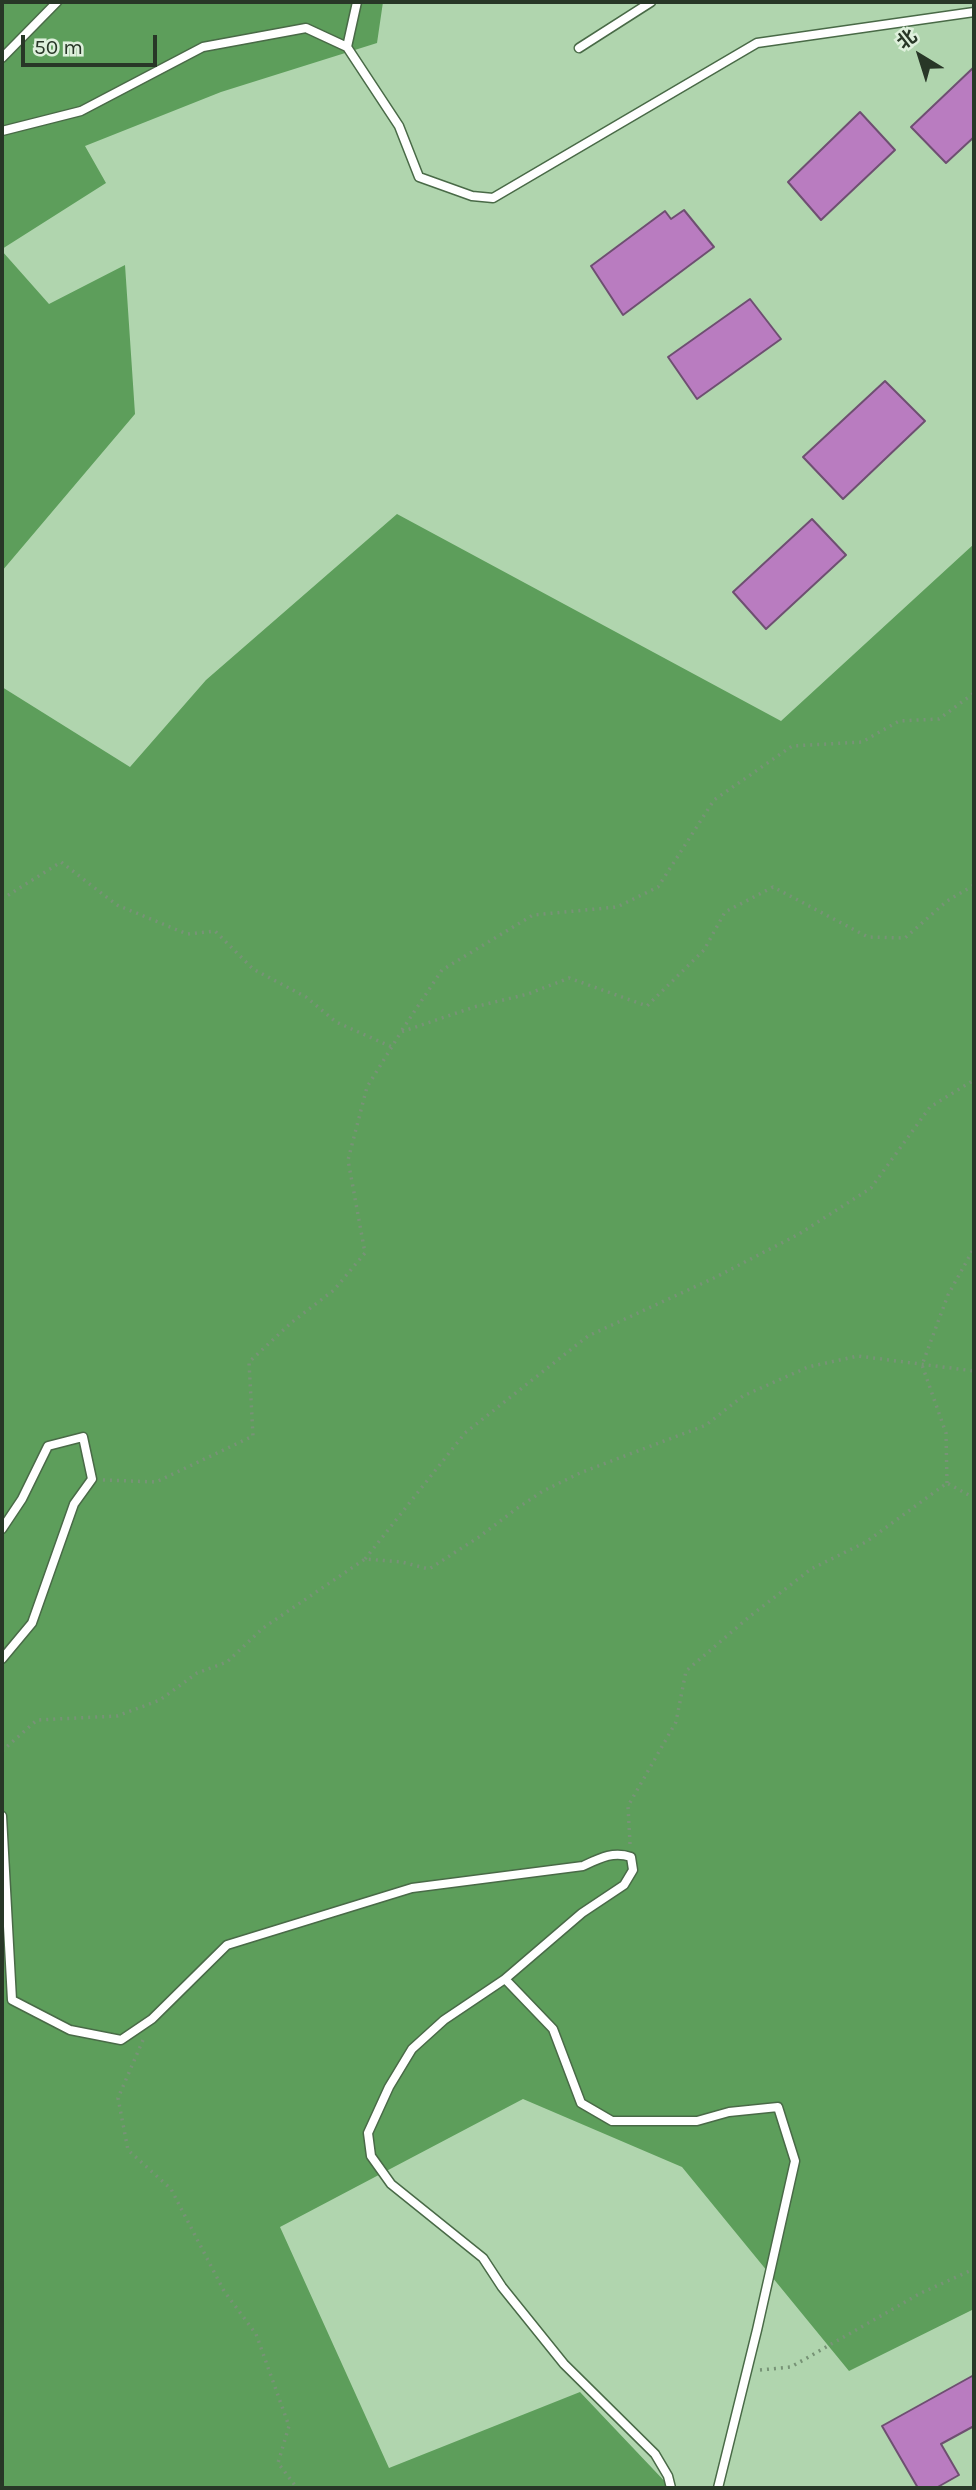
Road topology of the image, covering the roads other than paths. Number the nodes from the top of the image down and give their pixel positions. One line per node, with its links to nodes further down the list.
1 (57, 2): 7 (lane)
2 (357, 2): 5 (lane)
3 (651, 2): 6 (lane)
4 (974, 12): 5 (lane)
5 (347, 47): 8 (lane)
6 (579, 48)
7 (2, 58)
8 (2, 131)
9 (2, 1528): 10 (lane)
10 (2, 1659)
11 (2, 1816): 12 (lane)
12 (505, 1979): 13 (lane); 14 (lane)
13 (671, 2488)
14 (718, 2488)

